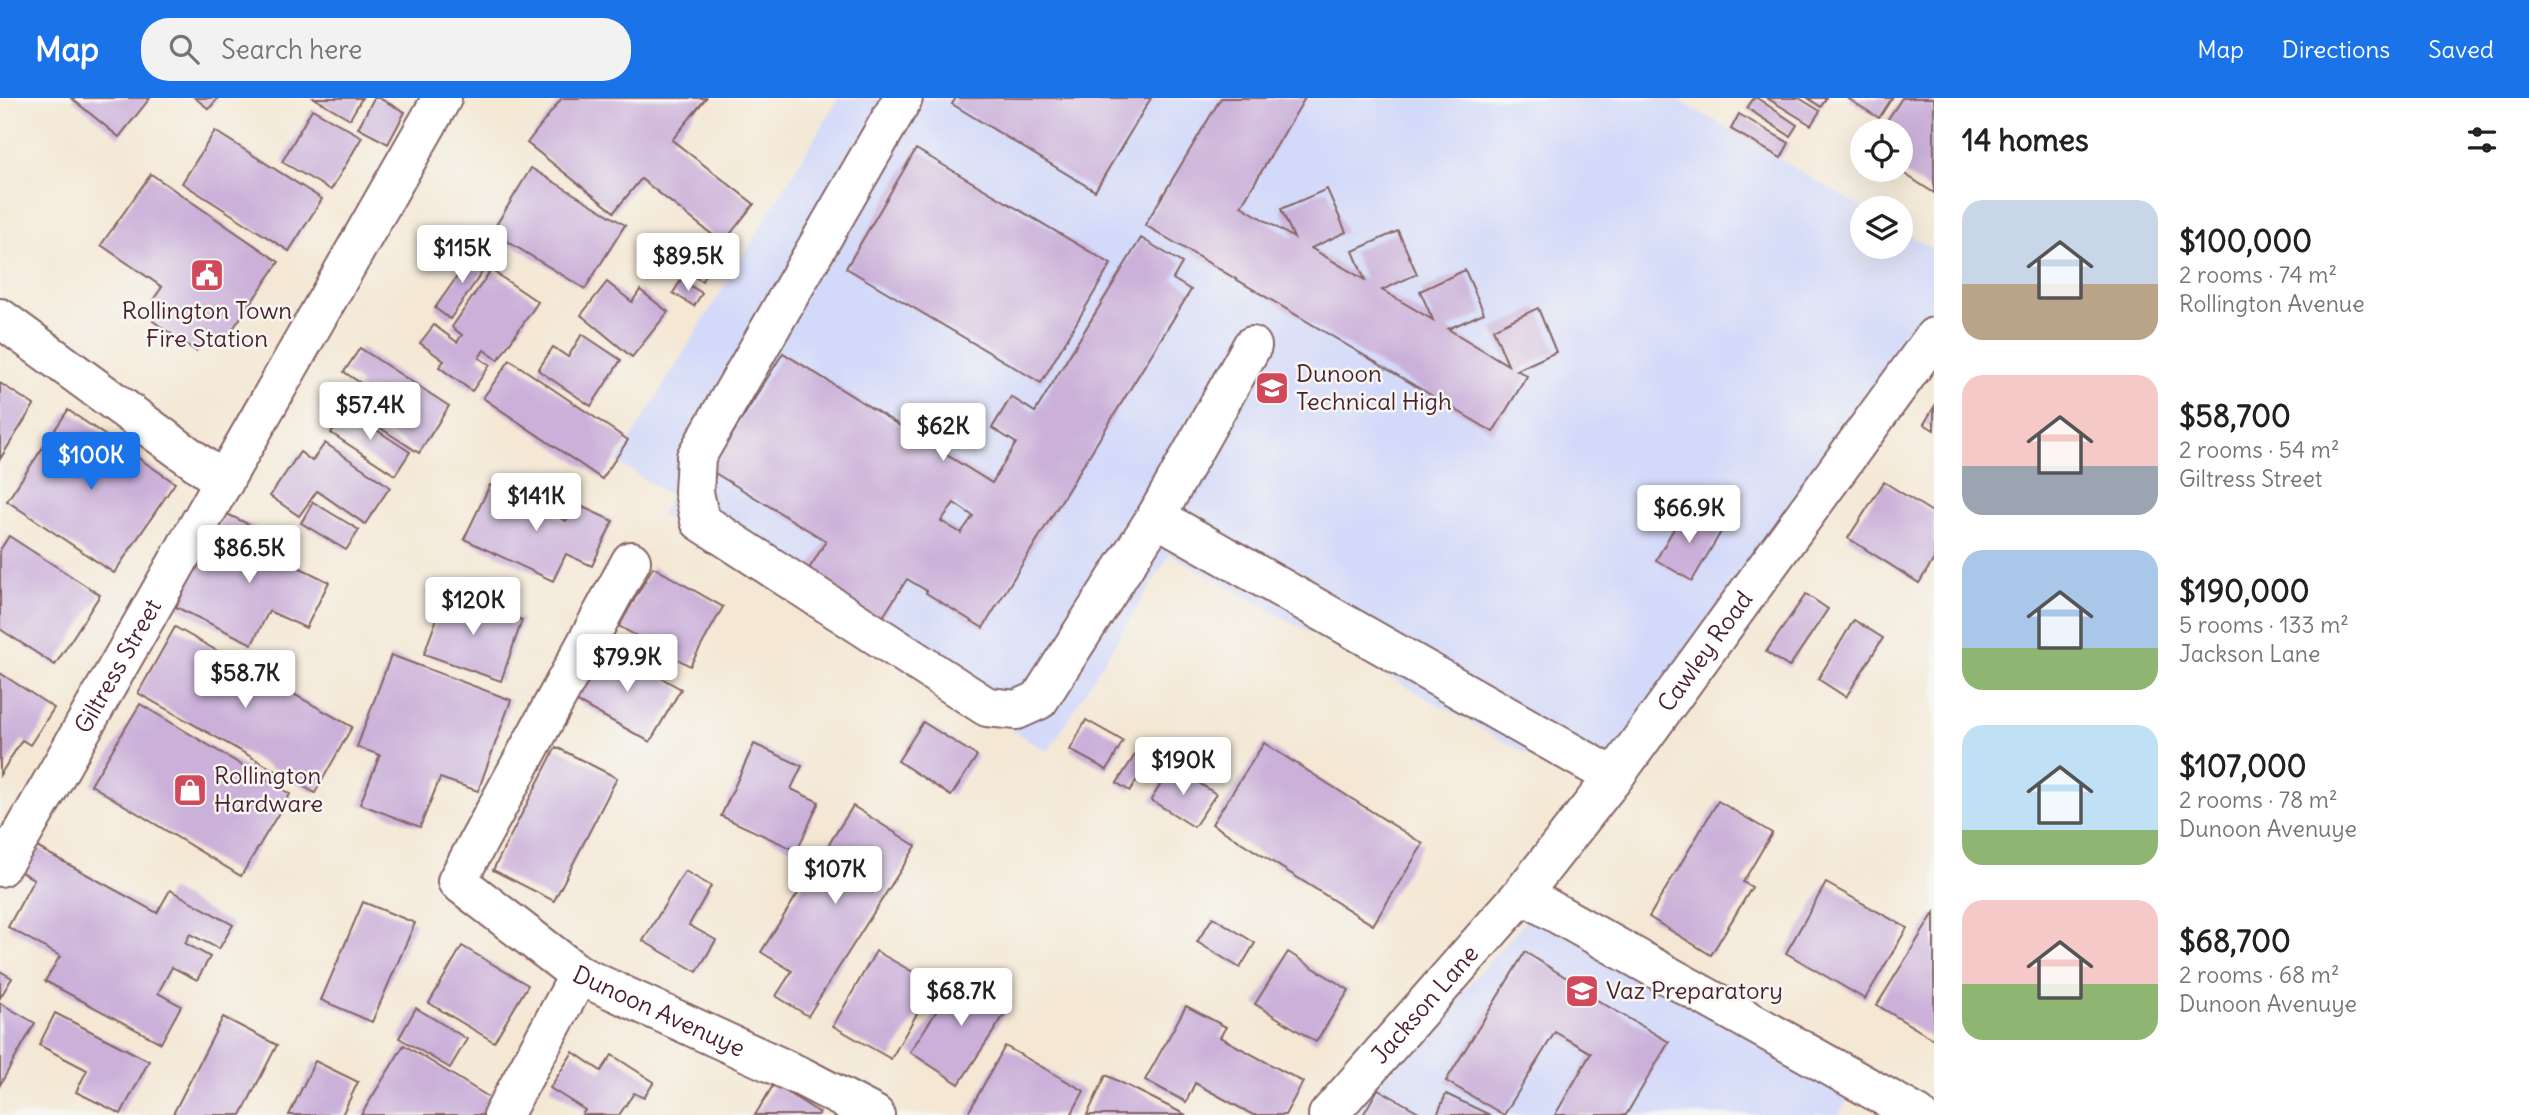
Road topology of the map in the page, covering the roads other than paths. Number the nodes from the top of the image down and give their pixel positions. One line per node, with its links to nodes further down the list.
1 (442, 98): 6 (street, Giltress Street)
2 (903, 98): 7 (street)
3 (0, 318): 6 (street)
4 (1934, 337): 9 (street, Cawley Road)
5 (1252, 346): 7 (street)
6 (224, 482): 10 (street, Giltress Street)
7 (1156, 517): 9 (street)
8 (631, 561): 13 (street, Dunoon Avenuye)
9 (1614, 777): 12 (street, Cawley Road)
10 (11, 825): 11 (street, Giltress Street)
11 (0, 867)
12 (1522, 894): 16 (street, Jackson Lane); 17 (street)
13 (579, 975): 14 (street); 15 (street, Dunoon Avenuye)
14 (503, 1115)
15 (875, 1115)
16 (1328, 1115)
17 (1918, 1115)

